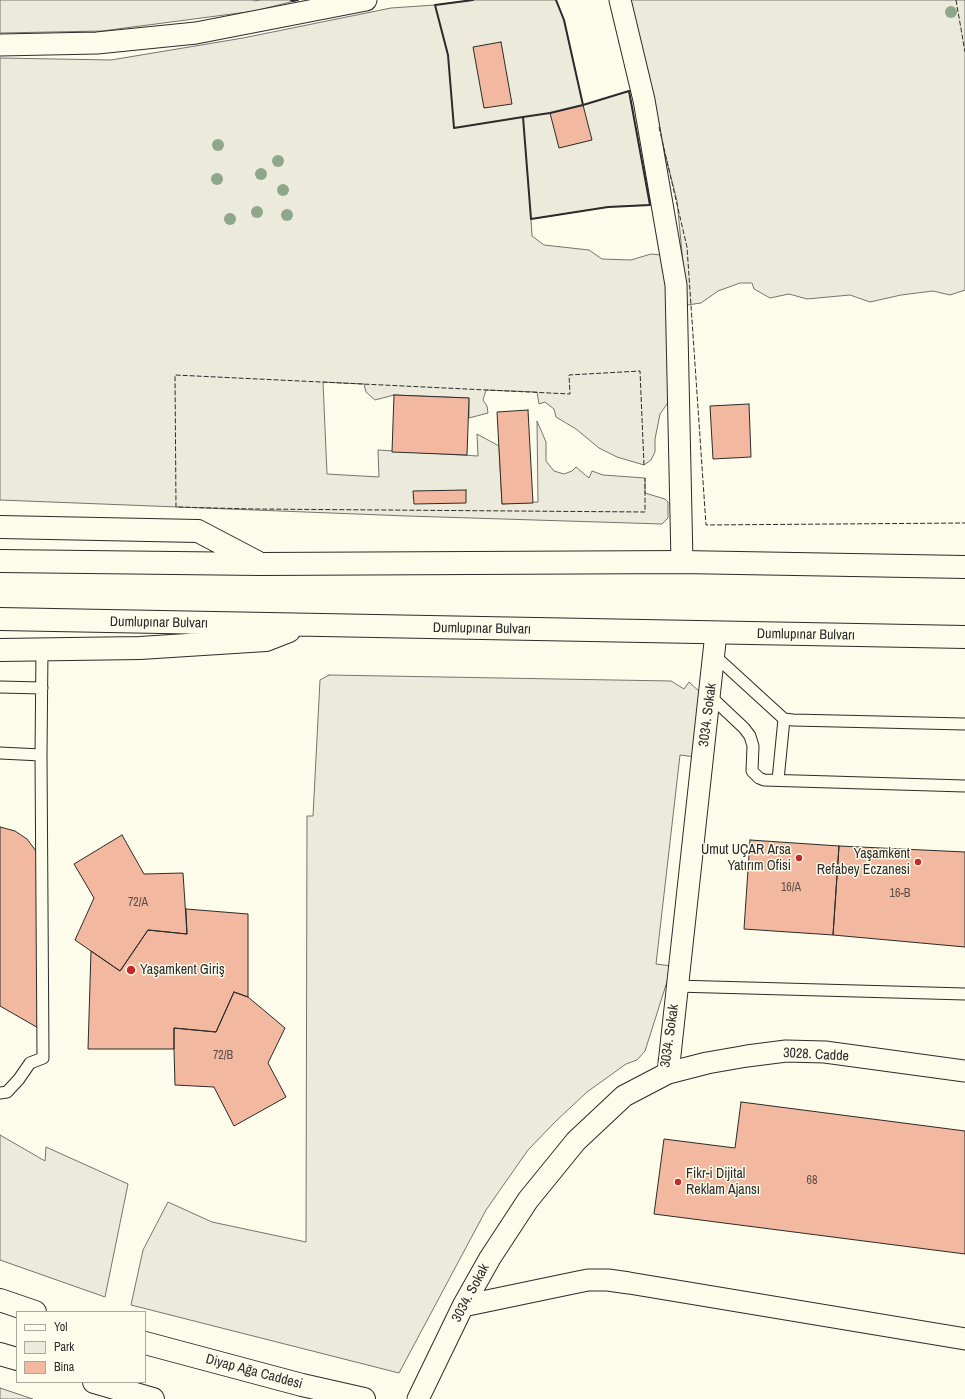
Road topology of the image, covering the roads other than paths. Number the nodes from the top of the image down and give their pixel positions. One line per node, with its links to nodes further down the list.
1 (366, 0): 3 (street)
2 (620, 0): 6 (street)
3 (0, 45)
4 (0, 527): 7 (main road)
5 (0, 560): 7 (main road)
6 (682, 562): 7 (main road); 8 (main road)
7 (262, 564)
8 (965, 567)
9 (0, 619): 10 (main road, Dumlupınar Bulvarı)
10 (304, 626): 11 (main road, Dumlupınar Bulvarı); 14 (main road)
11 (716, 633): 12 (main road, Dumlupınar Bulvarı); 15 (street, 3034. Sokak)
12 (965, 637)
13 (0, 650): 14 (main road)
14 (42, 650): 17 (lane)
15 (714, 655): 18 (street, 3034. Sokak); 19 (lane)
16 (0, 687): 17 (lane)
17 (42, 688): 22 (lane)
18 (710, 696): 23 (lane); 25 (street, 3034. Sokak)
19 (784, 719): 20 (lane); 23 (lane)
20 (965, 724)
21 (0, 753): 22 (lane)
22 (41, 755): 29 (lane)
23 (778, 780): 24 (lane)
24 (965, 786)
25 (676, 986): 26 (lane); 28 (street, 3034. Sokak)
26 (965, 994)
27 (965, 1072): 28 (street, 3028. Cadde)
28 (668, 1073): 31 (street, 3034. Sokak)
29 (0, 1093)
30 (0, 1300): 32 (main road)
31 (463, 1306): 33 (street); 40 (street, 3034. Sokak)
32 (32, 1311)
33 (965, 1339)
34 (146, 1344): 39 (main road, Diyap Ağa Caddesi)
35 (0, 1354): 36 (main road)
36 (16, 1359)
37 (97, 1383): 38 (main road)
38 (153, 1399)
39 (364, 1399)
40 (418, 1399)

